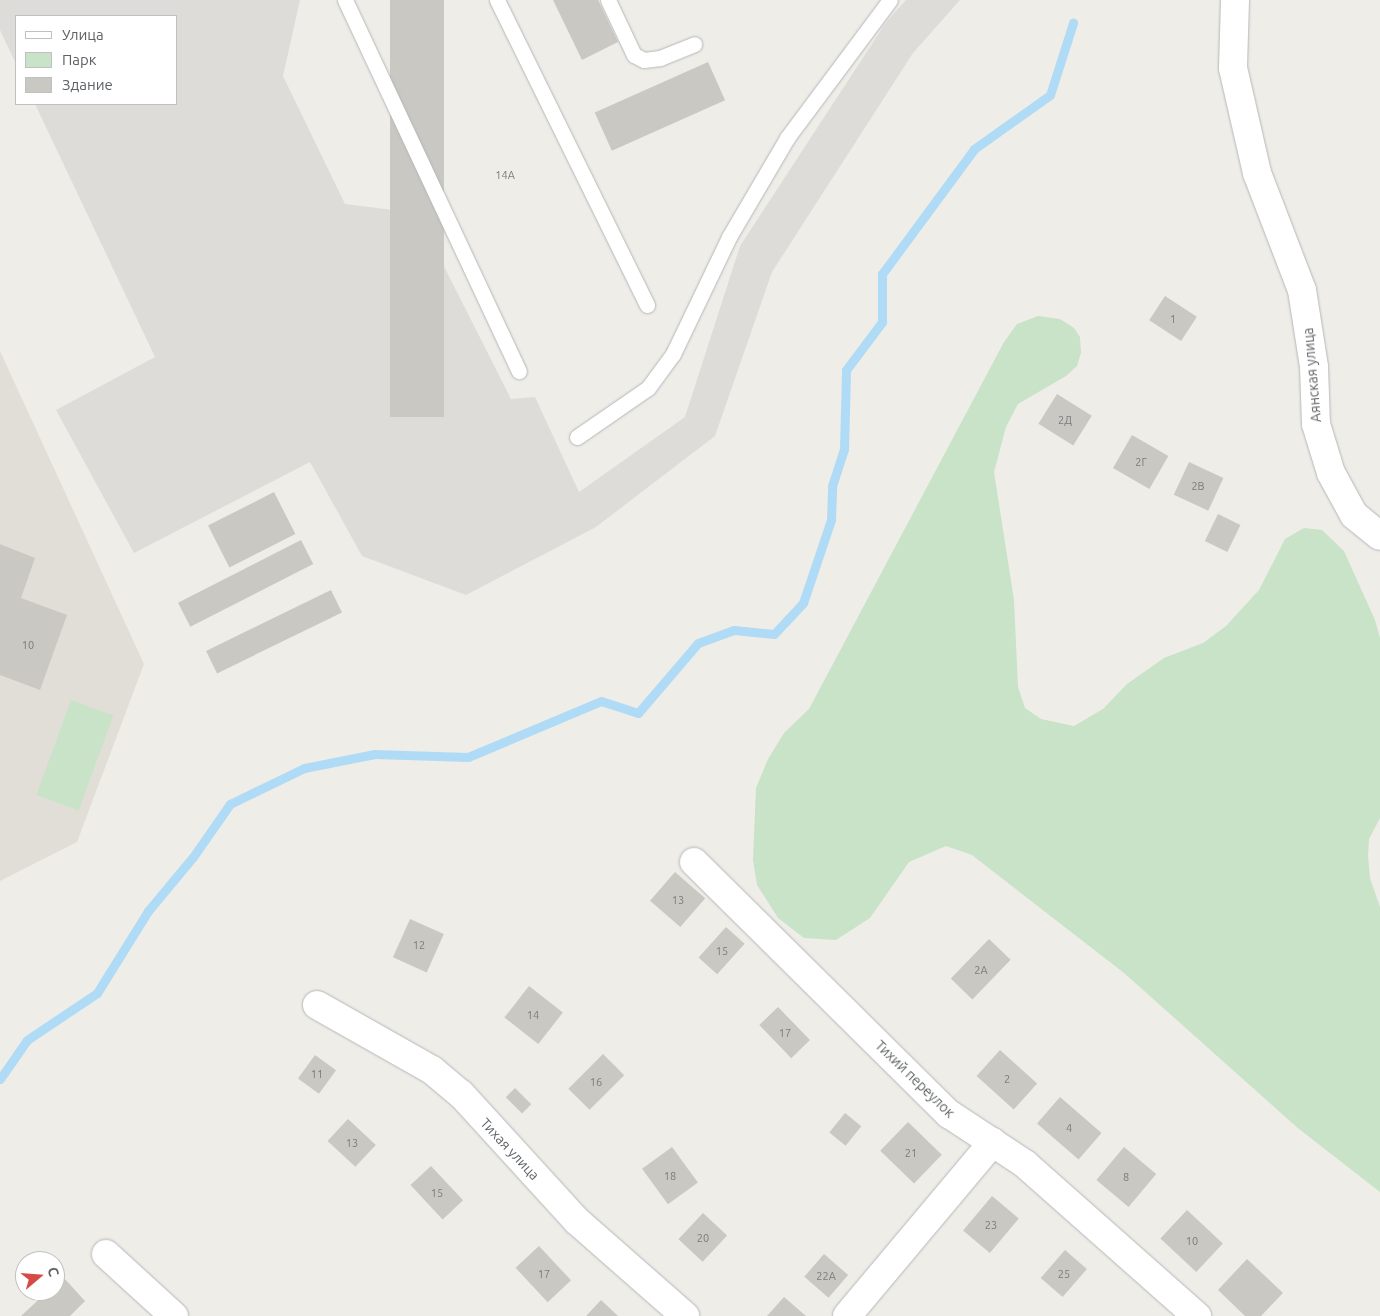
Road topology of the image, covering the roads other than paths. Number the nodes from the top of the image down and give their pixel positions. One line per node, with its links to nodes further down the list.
1 (345, 0): 8 (lane)
2 (497, 0): 7 (lane)
3 (608, 0): 6 (lane)
4 (890, 0): 9 (lane)
5 (1236, 0): 10 (street, Аянская улица)
6 (694, 44)
7 (647, 305)
8 (519, 371)
9 (577, 437)
10 (1380, 536)
11 (694, 862): 13 (street, Тихий переулок)
12 (317, 1005): 16 (street, Тихая улица)
13 (993, 1142): 17 (street); 18 (street, Тихий переулок)
14 (106, 1254): 15 (street)
15 (174, 1316)
16 (686, 1316)
17 (847, 1316)
18 (1196, 1316)

